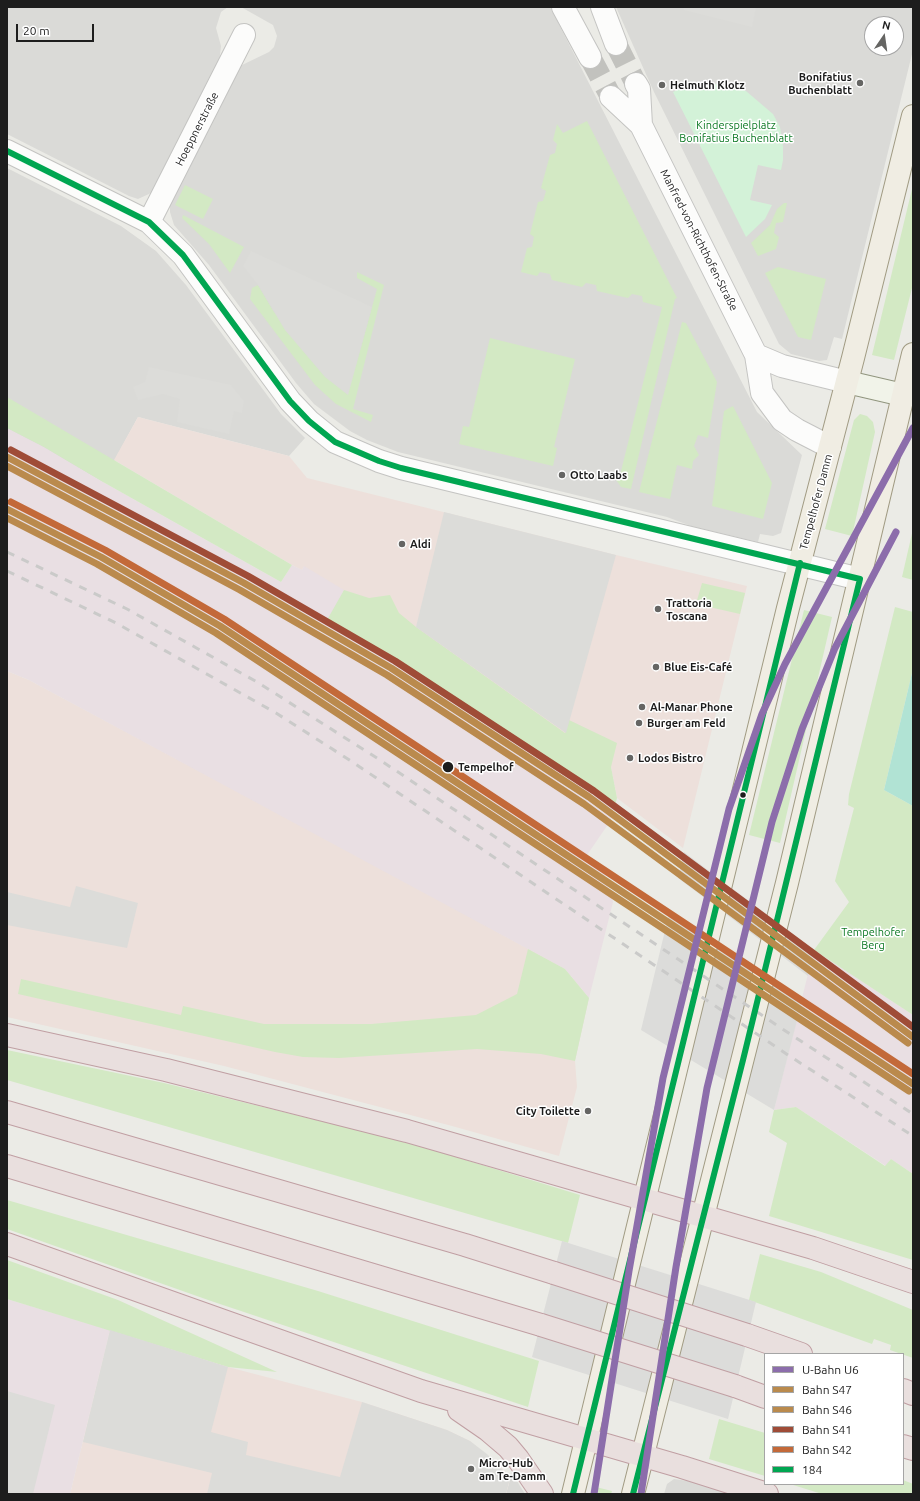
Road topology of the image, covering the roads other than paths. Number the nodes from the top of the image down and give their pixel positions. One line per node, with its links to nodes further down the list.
1 (589, 7): 3 (street)
2 (602, 7): 5 (street)
3 (566, 12): 6 (street)
4 (244, 35): 12 (street, Hoeppnerstraße)
5 (616, 44)
6 (590, 57)
7 (636, 84): 10 (street, Manfred-von-Richthofen-Straße)
8 (611, 97): 10 (street, Manfred-von-Richthofen-Straße)
9 (913, 116): 15 (main road, Tempelhofer Damm)
10 (641, 125): 14 (street, Manfred-von-Richthofen-Straße)
11 (7, 151): 12 (street)
12 (149, 222): 18 (street)
13 (913, 354): 16 (main road)
14 (756, 355): 15 (street); 17 (street, Manfred-von-Richthofen-Straße)
15 (847, 382): 16 (street); 17 (main road, Tempelhofer Damm)
16 (903, 395): 19 (main road)
17 (830, 447): 18 (main road, Tempelhofer Damm)
18 (800, 563): 19 (street); 23 (main road, Tempelhofer Damm)
19 (860, 578): 24 (main road)
20 (7, 1035): 23 (highway)
21 (7, 1112): 27 (highway, bridge)
22 (7, 1166): 29 (highway, bridge)
23 (644, 1198): 24 (highway); 30 (main road, Tempelhofer Damm)
24 (703, 1216): 26 (highway); 31 (main road)
25 (7, 1244): 28 (highway)
26 (913, 1282)
27 (798, 1353)
28 (437, 1397): 30 (highway); 32 (highway)
29 (764, 1397)
30 (586, 1440): 31 (highway); 33 (main road, Tempelhofer Damm)
31 (642, 1456): 34 (main road); 35 (highway)
32 (542, 1494)
33 (573, 1494)
34 (633, 1494)
35 (767, 1494)

